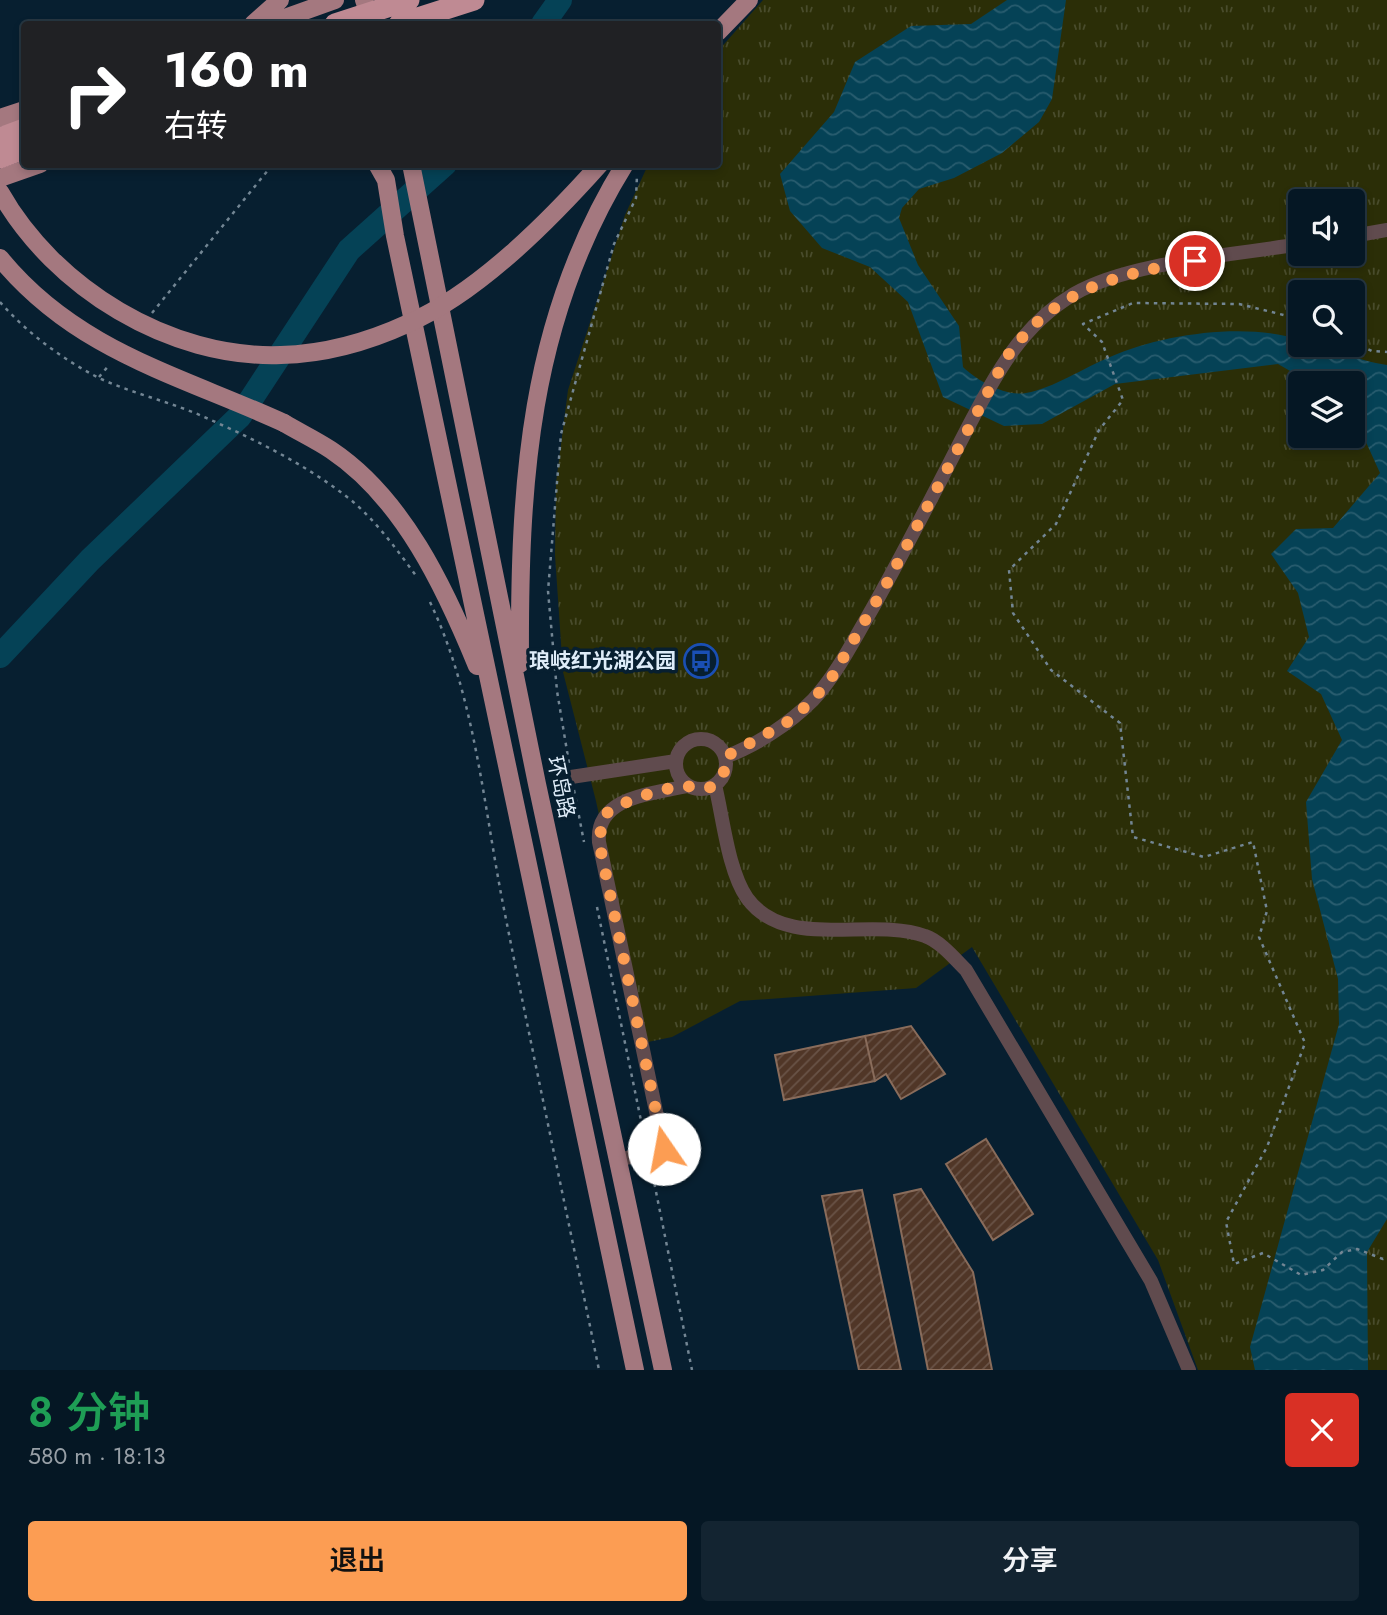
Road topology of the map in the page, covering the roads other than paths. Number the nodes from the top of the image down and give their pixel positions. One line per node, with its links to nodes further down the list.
1 (280, 0): 7 (main road)
2 (335, 0): 8 (main road); 9 (main road)
3 (364, 0): 11 (main road)
4 (409, 0): 10 (highway, bridge)
5 (474, 0): 12 (highway, bridge)
6 (749, 0): 13 (main road)
7 (258, 21)
8 (276, 21)
9 (341, 21)
10 (344, 21)
11 (371, 21)
12 (408, 21)
13 (721, 29)
14 (21, 111): 15 (main road)
15 (0, 118)
16 (21, 130): 17 (highway)
17 (0, 138)
18 (21, 150): 19 (highway)
19 (0, 158)
20 (29, 168): 25 (main road)
21 (412, 168): 31 (main road, 环岛路)
22 (596, 168): 26 (main road, bridge)
23 (623, 168): 31 (main road)
24 (381, 170): 32 (main road)
25 (0, 178)
26 (0, 192)
27 (1387, 230): 28 (street)
28 (1365, 234)
29 (1288, 246): 33 (street)
30 (0, 258): 32 (main road, bridge)
31 (521, 703): 38 (main road, 环岛路)
32 (495, 710): 39 (main road)
33 (725, 757): 34 (street); 36 (street)
34 (676, 761): 35 (street); 37 (street)
35 (571, 777)
36 (715, 785): 37 (street); 41 (street)
37 (687, 786): 38 (street)
38 (618, 1160): 40 (main road, 环岛路)
39 (635, 1370)
40 (663, 1370)
41 (1189, 1370)

